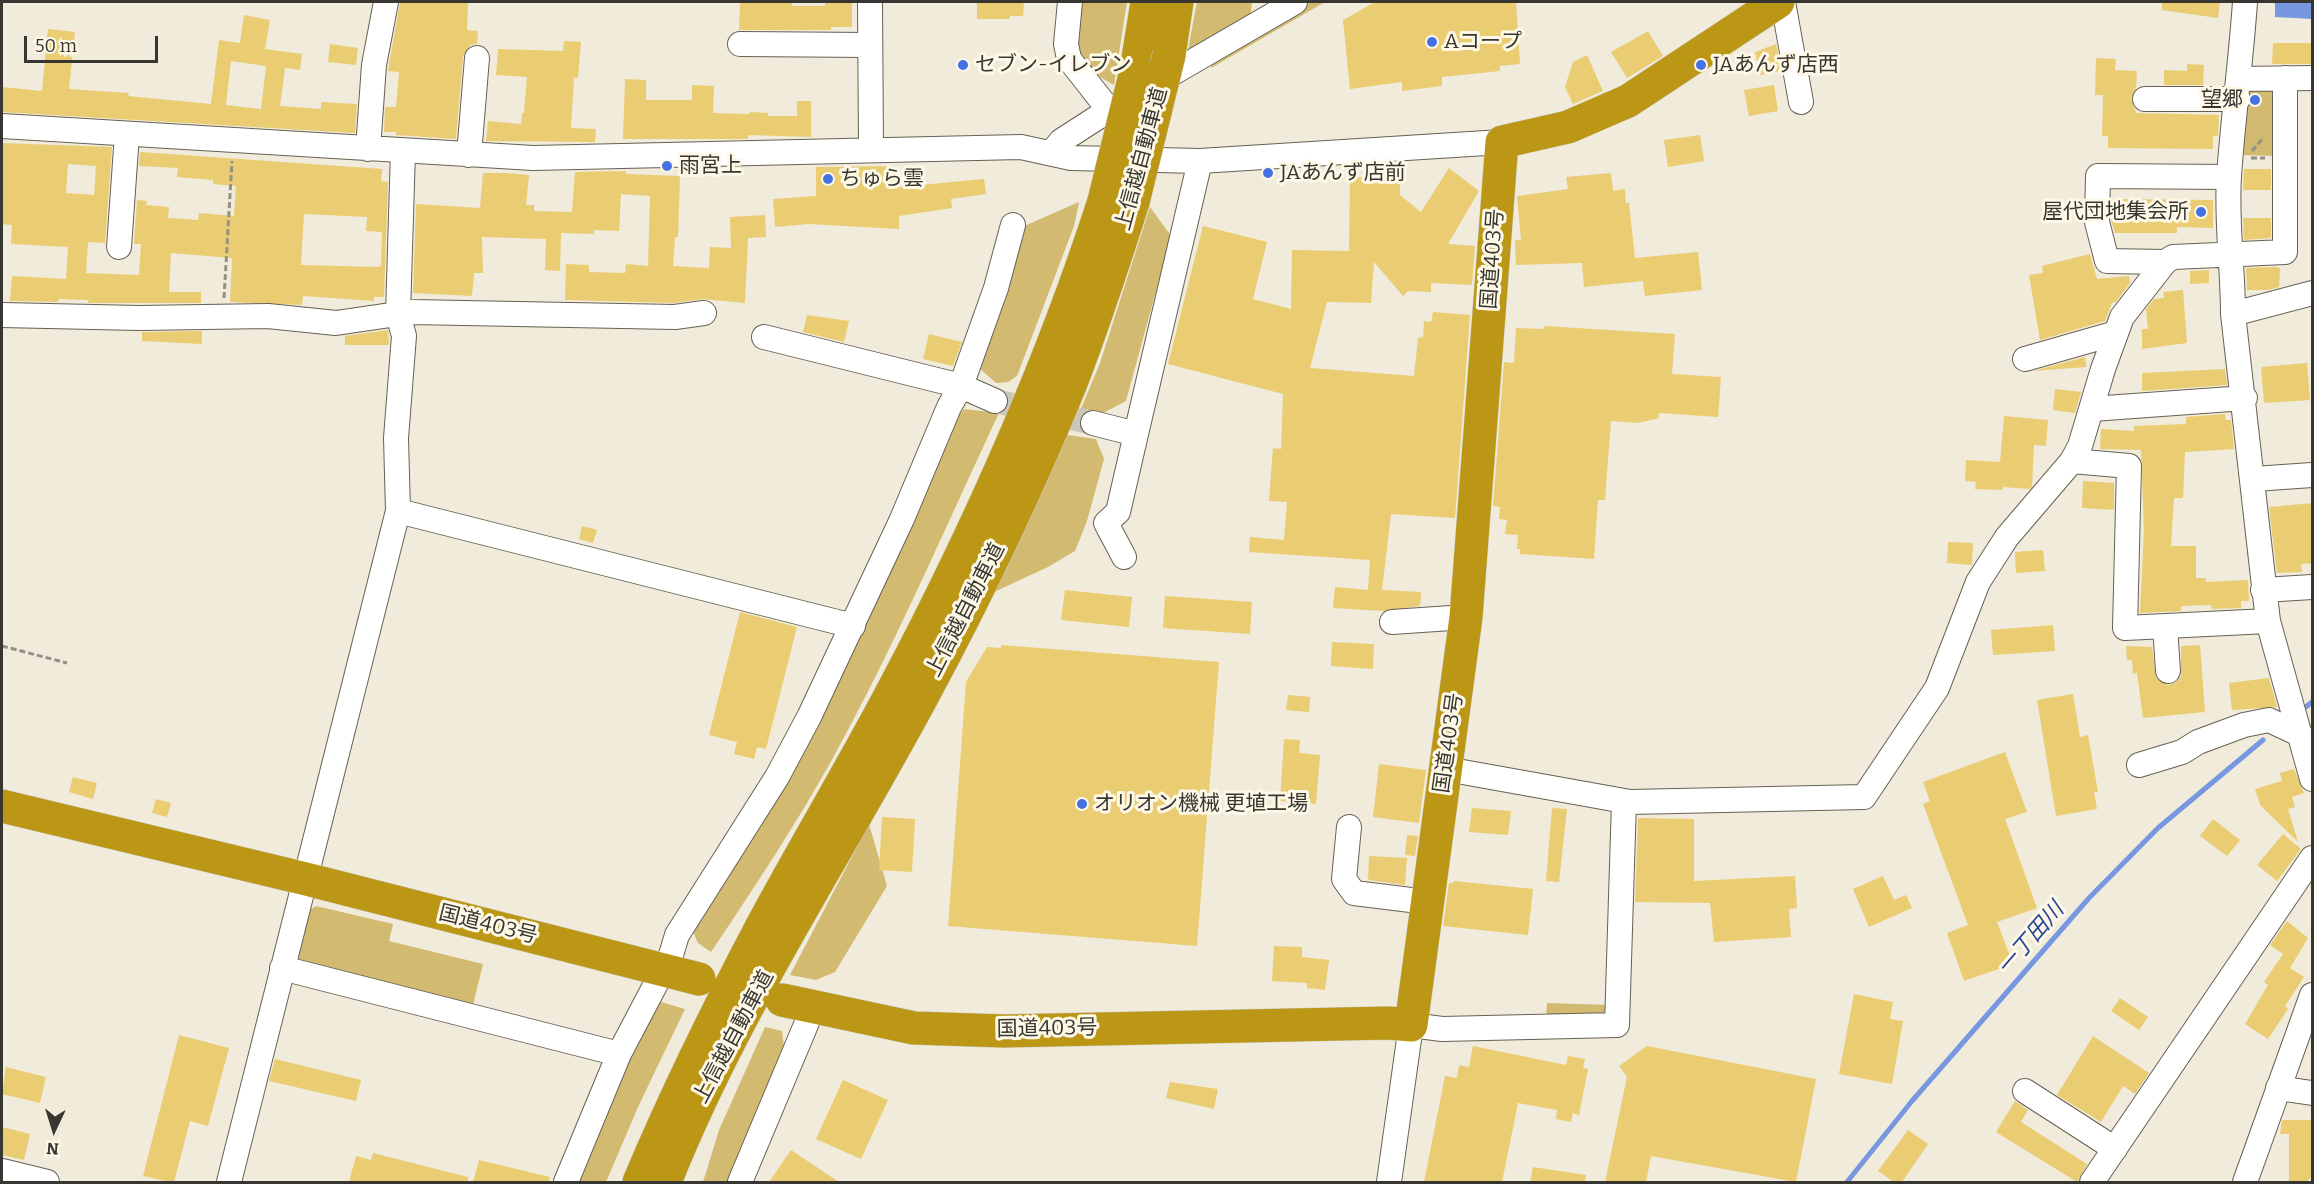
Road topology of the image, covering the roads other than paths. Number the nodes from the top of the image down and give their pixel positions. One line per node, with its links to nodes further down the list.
1 (386, 2): 24 (street)
2 (870, 2): 12 (street)
3 (1070, 2): 19 (street)
4 (1147, 2): 30 (highway, 上信越自動車道, bridge)
5 (1177, 2): 30 (highway, 上信越自動車道, bridge)
6 (1295, 2): 10 (street)
7 (1778, 2): 22 (highway)
8 (1783, 2): 18 (street)
9 (2245, 2): 16 (street)
10 (1262, 11): 19 (street)
11 (740, 44): 12 (street)
12 (870, 45): 23 (street)
13 (477, 58): 27 (street)
14 (2285, 78): 15 (street); 16 (street); 33 (street)
15 (2313, 78)
16 (2239, 89): 17 (street); 29 (street)
17 (2145, 99)
18 (1801, 102)
19 (1109, 110): 26 (street)
20 (2, 126): 21 (street)
21 (127, 134): 24 (street); 32 (street)
22 (1502, 142): 28 (street); 56 (highway, 国道403号)
23 (871, 148): 26 (street); 27 (street)
24 (368, 150): 25 (street)
25 (403, 151): 27 (street); 37 (street)
26 (1051, 153): 28 (street)
27 (469, 155)
28 (1200, 161): 48 (street)
29 (2230, 167): 33 (street); 34 (street)
30 (1119, 201): 71 (highway, 上信越自動車道); 73 (highway, 上信越自動車道)
31 (1013, 225): 43 (street)
32 (119, 247)
33 (2230, 254): 34 (street); 38 (street)
34 (2165, 262): 40 (street)
35 (2313, 293): 38 (street)
36 (704, 313): 37 (street)
37 (398, 314): 39 (street); 52 (street)
38 (2233, 314): 44 (street)
39 (2, 315)
40 (2116, 333): 42 (street); 46 (street)
41 (764, 337): 43 (street)
42 (2025, 359)
43 (961, 386): 45 (street); 59 (street)
44 (2245, 398): 46 (street); 51 (street)
45 (995, 400)
46 (2092, 409): 49 (street)
47 (1093, 423): 48 (street)
48 (1136, 434): 53 (street)
49 (2072, 462): 60 (street); 66 (street)
50 (2313, 476): 51 (street)
51 (2254, 479): 55 (street)
52 (398, 511): 59 (street); 70 (street)
53 (1124, 557)
54 (2313, 587): 55 (street)
55 (2263, 590): 57 (street)
56 (1466, 617): 58 (street); 64 (highway, 国道403号)
57 (2268, 621): 60 (street); 62 (street)
58 (1392, 622)
59 (853, 626): 75 (street)
60 (2165, 626): 61 (street)
61 (2168, 671)
62 (2301, 735): 63 (street); 65 (street)
63 (2139, 765)
64 (1446, 769): 66 (street); 72 (highway, 国道403号)
65 (2313, 779)
66 (1624, 801): 79 (street)
67 (2, 807): 70 (highway, 国道403号)
68 (1349, 827): 72 (street)
69 (2313, 858): 84 (street)
70 (292, 876): 74 (street); 75 (highway, 国道403号)
71 (814, 888): 91 (highway, 上信越自動車道); 92 (highway)
72 (1427, 903): 79 (highway, 国道403号)
73 (764, 921): 89 (highway); 90 (highway, 上信越自動車道)
74 (282, 968): 80 (street); 87 (street)
75 (664, 970): 76 (highway, 国道403号); 80 (street)
76 (699, 979)
77 (2313, 996): 81 (street)
78 (797, 1004): 79 (highway, 国道403号); 93 (street)
79 (1411, 1025): 94 (street)
80 (620, 1054): 88 (street)
81 (2278, 1088): 83 (street); 96 (street)
82 (2025, 1091): 84 (street)
83 (2313, 1093)
84 (2115, 1149): 95 (street)
85 (2, 1171): 86 (street)
86 (48, 1182)
87 (229, 1182)
88 (566, 1182)
89 (624, 1182)
90 (639, 1182)
91 (665, 1182)
92 (688, 1182)
93 (740, 1182)
94 (1389, 1182)
95 (2092, 1182)
96 (2245, 1182)

